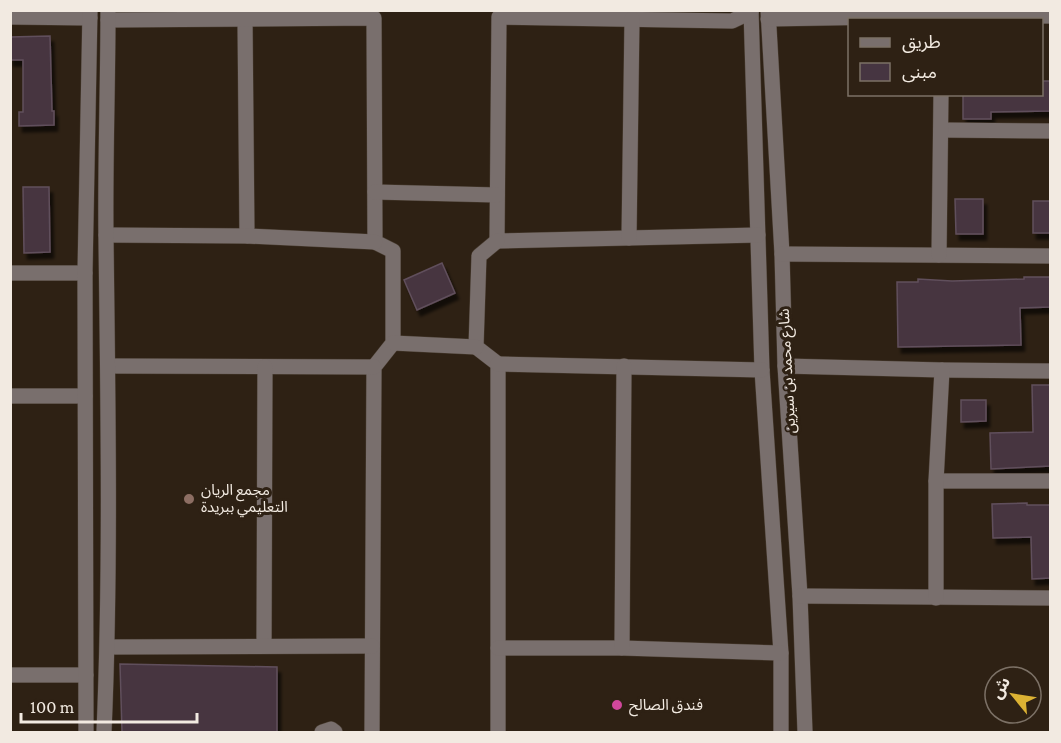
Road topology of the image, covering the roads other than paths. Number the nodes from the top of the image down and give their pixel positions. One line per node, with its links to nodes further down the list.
1 (751, 11): 9 (street); 16 (street, شارع محمد بن سيرين)
2 (90, 14): 6 (street); 25 (street)
3 (108, 15): 8 (street); 15 (street)
4 (768, 15): 7 (street); 21 (street, شارع محمد بن سيرين)
5 (1050, 16): 7 (street)
6 (10, 17)
7 (943, 18)
8 (245, 19): 13 (street); 17 (street)
9 (632, 20): 14 (street); 18 (street)
10 (941, 96): 11 (street)
11 (940, 130): 12 (street); 22 (street)
12 (1050, 131)
13 (375, 192): 14 (street); 20 (street)
14 (497, 195): 19 (street)
15 (106, 235): 17 (street); 29 (street)
16 (758, 235): 18 (street); 34 (street, شارع محمد بن سيرين)
17 (247, 236): 20 (street)
18 (629, 238): 19 (street)
19 (497, 241): 27 (street)
20 (375, 242): 26 (street)
21 (782, 254): 22 (street); 31 (street, شارع محمد بن سيرين)
22 (939, 255): 23 (street)
23 (1050, 256)
24 (10, 273): 25 (street)
25 (85, 273): 38 (street)
26 (393, 344): 27 (street); 33 (street)
27 (476, 346): 28 (street)
28 (498, 364): 30 (street); 47 (street)
29 (108, 366): 32 (street); 46 (street)
30 (624, 366): 34 (street); 48 (street)
31 (785, 366): 35 (street); 41 (street, شارع محمد بن سيرين)
32 (265, 367): 33 (street); 44 (street)
33 (374, 367): 45 (street)
34 (762, 370): 49 (street, شارع محمد بن سيرين)
35 (942, 370): 36 (street); 39 (street)
36 (1050, 371)
37 (10, 396): 38 (street)
38 (85, 396): 51 (street)
39 (936, 481): 40 (street); 42 (street)
40 (1050, 481)
41 (800, 596): 42 (street); 59 (street, شارع محمد بن سيرين)
42 (936, 598): 43 (street)
43 (1050, 598)
44 (264, 646): 45 (street); 46 (street)
45 (372, 646): 56 (street)
46 (108, 647): 53 (street)
47 (498, 648): 48 (street); 57 (street)
48 (622, 648): 49 (street)
49 (781, 653): 58 (street, شارع محمد بن سيرين)
50 (10, 675): 51 (street)
51 (86, 675): 52 (street)
52 (86, 732)
53 (105, 732)
54 (322, 732): 55 (street)
55 (335, 732)
56 (372, 732)
57 (498, 732)
58 (782, 732)
59 (805, 732)

